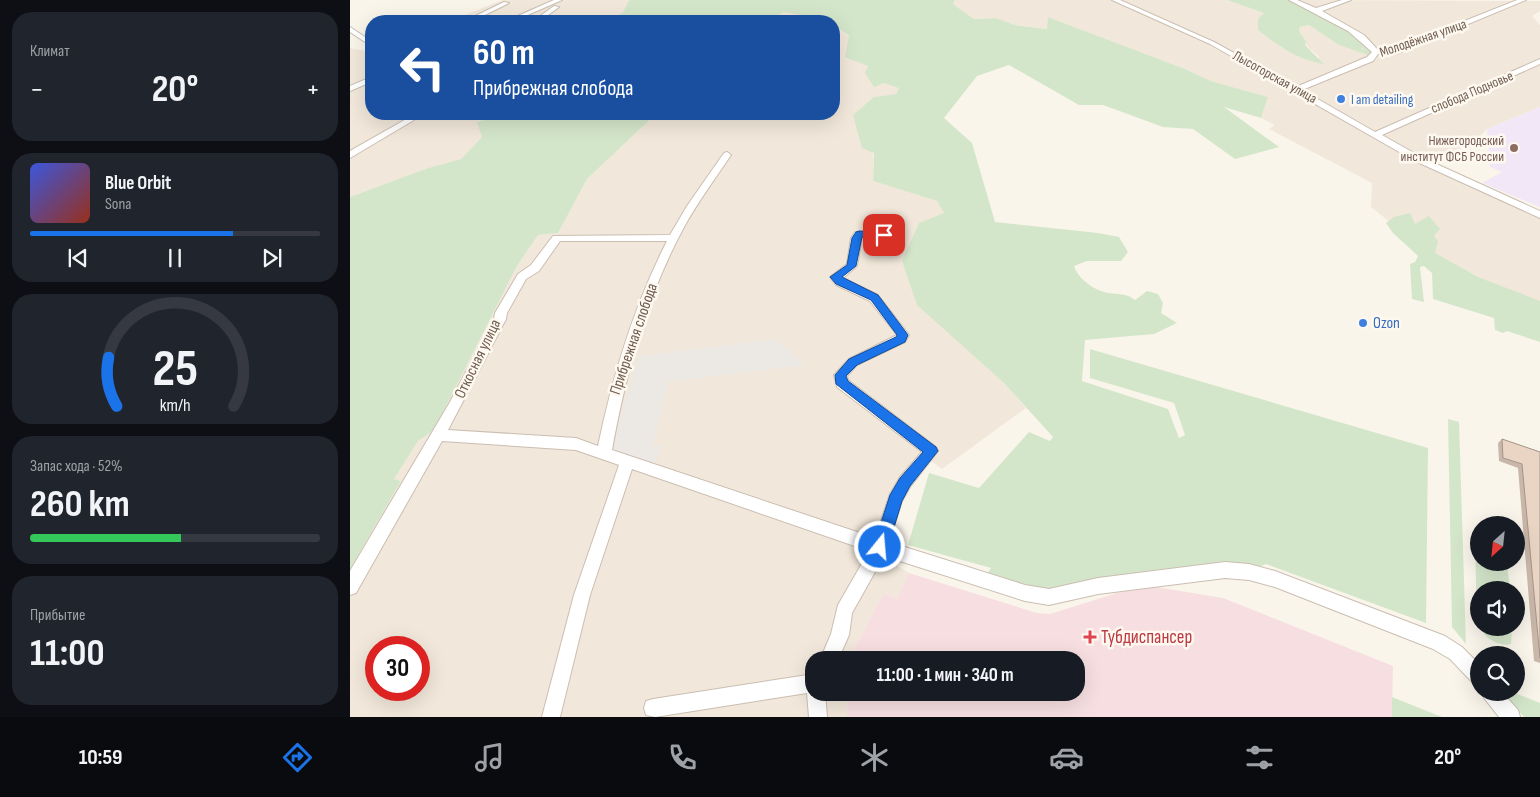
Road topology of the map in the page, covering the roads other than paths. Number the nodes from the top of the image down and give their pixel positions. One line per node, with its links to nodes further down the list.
1 (559, 0): 10 (street)
2 (567, 0): 11 (street)
3 (1115, 0): 18 (street, Лысогорская улица)
4 (1292, 0): 8 (street)
5 (1348, 0): 8 (street)
6 (1523, 0): 14 (street, Молодёжная улица)
7 (506, 3): 9 (street)
8 (1318, 10): 14 (street)
9 (481, 15)
10 (523, 15)
11 (545, 15)
12 (350, 30): 13 (street)
13 (365, 40)
14 (1376, 52): 18 (street, Молодёжная улица)
15 (1540, 61): 20 (street, слобода Подновье)
16 (365, 82): 17 (street)
17 (350, 89)
18 (1298, 90): 20 (street, Лысогорская улица)
19 (410, 120): 21 (street)
20 (1376, 134): 23 (street, Лысогорская улица)
21 (350, 155)
22 (727, 155): 25 (street, Прибрежная слобода)
23 (1540, 215)
24 (884, 235): 29 (street)
25 (673, 238): 26 (street, Откосная улица); 27 (street, Прибрежная слобода)
26 (437, 435): 27 (street); 30 (street, Откосная улица)
27 (604, 453): 28 (street)
28 (628, 460): 29 (street); 37 (street)
29 (880, 547): 31 (street); 32 (street)
30 (350, 587)
31 (833, 651)
32 (1470, 668)
33 (805, 684): 36 (street)
34 (817, 701): 38 (street)
35 (1498, 701): 39 (street)
36 (653, 708)
37 (551, 717)
38 (818, 717)
39 (1511, 717)

